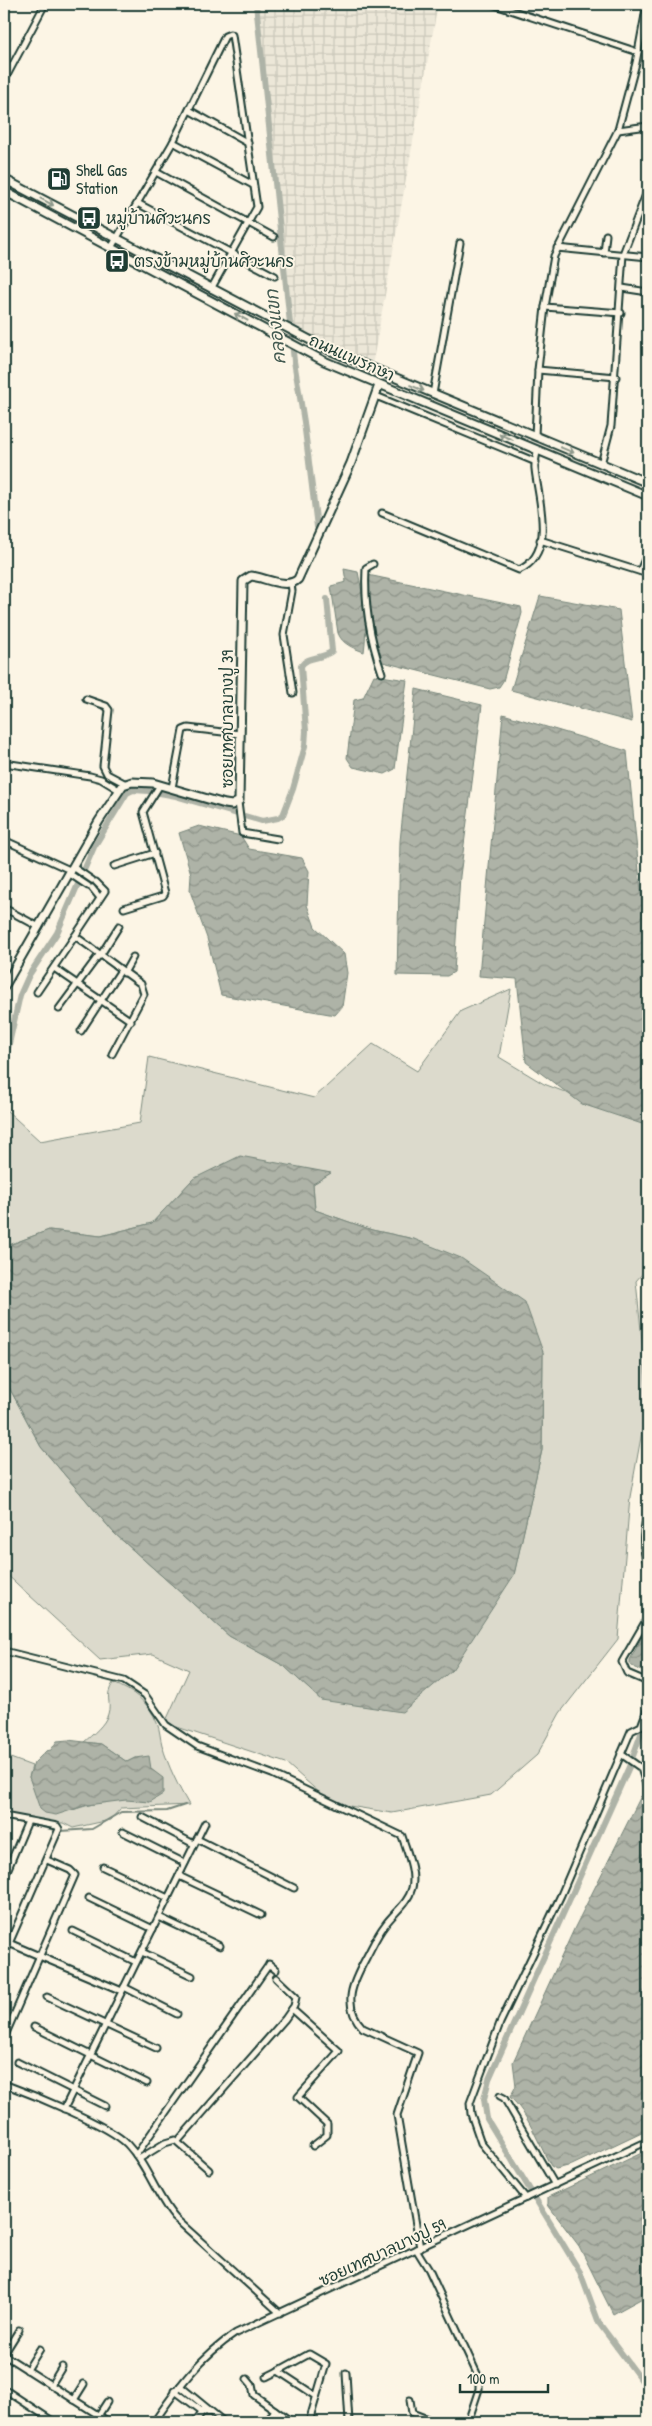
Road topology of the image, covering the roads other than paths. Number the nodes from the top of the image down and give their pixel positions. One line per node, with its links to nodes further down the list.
1 (45, 4): 6 (street)
2 (492, 4): 4 (street)
3 (647, 4): 5 (street)
4 (509, 6): 5 (street)
5 (638, 52): 9 (street)
6 (4, 81)
7 (189, 110): 10 (street); 11 (street); 11 (street)
8 (648, 126): 9 (street)
9 (618, 130): 24 (street)
10 (173, 142): 12 (street); 14 (street)
11 (248, 143): 14 (street)
12 (156, 172): 17 (street); 18 (street)
13 (4, 179): 21 (main road, ถนนแพรกษา, one-way to 21)
14 (253, 185): 18 (street)
15 (648, 189): 27 (street)
16 (4, 191): 23 (main road, ถนนแพรกษา)
17 (139, 204): 21 (street); 26 (street)
18 (248, 224): 20 (street); 26 (street)
19 (606, 235): 25 (street)
20 (274, 237)
21 (116, 239): 23 (street); 31 (main road, ถนนแพรกษา)
22 (460, 243): 38 (street)
23 (112, 248): 37 (main road, ถนนแพรกษา, one-way to 23)
24 (557, 248): 25 (street); 33 (street)
25 (604, 252): 27 (street)
26 (231, 253): 29 (street); 31 (street)
27 (623, 254): 28 (street); 30 (street)
28 (648, 257)
29 (275, 276)
30 (622, 288): 32 (street); 34 (street)
31 (211, 289): 38 (main road, ถนนแพรกษา, one-way to 38)
32 (648, 292)
33 (545, 307): 34 (street); 35 (street)
34 (621, 313): 36 (street)
35 (538, 370): 36 (street); 40 (street)
36 (616, 377): 43 (street)
37 (379, 385): 39 (main road); 41 (main road, ถนนแพรกษา, one-way to 37)
38 (433, 394): 40 (main road, ถนนแพรกษา)
39 (376, 396): 42 (street); 52 (main road)
40 (535, 436): 43 (main road, ถนนแพรกษา, one-way to 43)
41 (537, 450): 42 (street); 45 (main road, ถนนแพรกษา)
42 (536, 462): 47 (street)
43 (601, 464): 44 (main road, ถนนแพรกษา)
44 (648, 483)
45 (648, 496)
46 (382, 513): 47 (street)
47 (540, 540): 50 (street)
48 (648, 552): 50 (street)
49 (372, 564): 53 (street)
50 (640, 571): 51 (street)
51 (648, 574)
52 (291, 583): 54 (street); 56 (main road, ซอยเทศบาลบางปู 39)
53 (382, 673)
54 (293, 693)
55 (86, 699): 58 (street)
56 (240, 734): 60 (street); 62 (main road, ซอยเทศบาลบางปู 39)
57 (4, 763): 61 (street)
58 (126, 784): 59 (main road, ซอยเทศบาลบางปู 39); 61 (main road)
59 (160, 785): 60 (main road, ซอยเทศบาลบางปู 39); 65 (street)
60 (172, 788): 62 (main road, ซอยเทศบาลบางปู 39)
61 (119, 790): 67 (main road)
62 (238, 802): 63 (street)
63 (278, 839)
64 (4, 840): 67 (street)
65 (155, 853): 66 (street); 70 (street)
66 (114, 866)
67 (72, 871): 68 (street); 68 (street); 72 (main road)
68 (100, 898): 73 (street)
69 (4, 908): 72 (street)
70 (124, 908)
71 (119, 926): 74 (street)
72 (39, 927): 79 (main road)
73 (75, 936): 74 (street); 76 (street)
74 (100, 955): 77 (street); 78 (street)
75 (134, 957): 77 (street)
76 (54, 968): 78 (street); 80 (street)
77 (122, 971): 81 (street); 83 (street)
78 (77, 984): 81 (street); 82 (street)
79 (4, 987)
80 (37, 992)
81 (100, 1002): 83 (street); 84 (street)
82 (59, 1009)
83 (131, 1021): 85 (street)
84 (81, 1031)
85 (112, 1054)
86 (648, 1508): 87 (street)
87 (648, 1568)
88 (648, 1617): 90 (street)
89 (4, 1651): 146 (street)
90 (648, 1682)
91 (648, 1707): 92 (street)
92 (621, 1754): 94 (street); 145 (street)
93 (648, 1764): 94 (street)
94 (641, 1768): 95 (street)
95 (648, 1791)
96 (4, 1816): 98 (street)
97 (142, 1817): 101 (street)
98 (27, 1823): 102 (street); 106 (street)
99 (205, 1823): 101 (street)
100 (123, 1832): 103 (street)
101 (196, 1841): 103 (street); 107 (street)
102 (47, 1860): 114 (street); 118 (street)
103 (185, 1863): 105 (street)
104 (103, 1867): 109 (street)
105 (179, 1876): 109 (street); 110 (street)
106 (4, 1878)
107 (294, 1888)
108 (89, 1898): 112 (street)
109 (168, 1898): 111 (street)
110 (261, 1915)
111 (159, 1917): 112 (street); 115 (street)
112 (153, 1929): 116 (street)
113 (73, 1931): 119 (street)
114 (6, 1942): 117 (street); 118 (street)
115 (220, 1946)
116 (142, 1952): 119 (street); 121 (street)
117 (4, 1955)
118 (40, 1956): 123 (street); 129 (street)
119 (136, 1962): 123 (street)
120 (276, 1970): 142 (street)
121 (192, 1976)
122 (276, 1978): 125 (street)
123 (123, 1989): 126 (street); 127 (street)
124 (47, 1997): 127 (street)
125 (292, 2009): 139 (street); 141 (street)
126 (177, 2014)
127 (107, 2024): 130 (street); 131 (street)
128 (34, 2027): 131 (street)
129 (4, 2038)
130 (156, 2048)
131 (90, 2055): 133 (street); 135 (street)
132 (17, 2062): 135 (street)
133 (147, 2083)
134 (4, 2084): 138 (street)
135 (73, 2090): 137 (street); 138 (street)
136 (500, 2096): 144 (street)
137 (105, 2106)
138 (64, 2109): 142 (street)
139 (178, 2141): 142 (street); 143 (street)
140 (648, 2141): 144 (street, ซอยเทศบาลบางปู 59)
141 (313, 2146)
142 (137, 2157): 147 (street)
143 (209, 2170)
144 (554, 2185): 145 (street, ซอยเทศบาลบางปู 59)
145 (528, 2197): 146 (street, ซอยเทศบาลบางปู 59)
146 (418, 2249): 147 (street, ซอยเทศบาลบางปู 59); 179 (street)
147 (280, 2313): 159 (street, ซอยเทศบาลบางปู 59)
148 (19, 2330): 150 (street)
149 (40, 2349): 152 (street)
150 (4, 2354): 152 (street)
151 (62, 2367): 158 (street)
152 (27, 2370): 158 (street)
153 (278, 2371): 155 (street); 162 (street); 162 (street)
154 (346, 2373): 177 (street)
155 (266, 2377)
156 (247, 2379): 167 (street)
157 (84, 2384): 163 (street)
158 (51, 2385): 163 (street)
159 (180, 2386): 161 (street, ซอยเทศบาลบางปู 59); 166 (street)
160 (4, 2389): 169 (street)
161 (175, 2391): 166 (street); 171 (street, ซอยเทศบาลบางปู 59)
162 (316, 2396): 176 (street)
163 (74, 2400): 168 (street)
164 (410, 2400): 178 (street)
165 (107, 2402): 168 (street)
166 (206, 2410): 172 (street); 173 (street)
167 (275, 2410): 174 (street); 175 (street)
168 (100, 2419): 170 (street)
169 (54, 2422)
170 (110, 2422)
171 (154, 2422)
172 (195, 2422)
173 (222, 2422)
174 (267, 2422)
175 (292, 2422)
176 (309, 2422)
177 (349, 2422)
178 (435, 2422)
179 (468, 2422)

